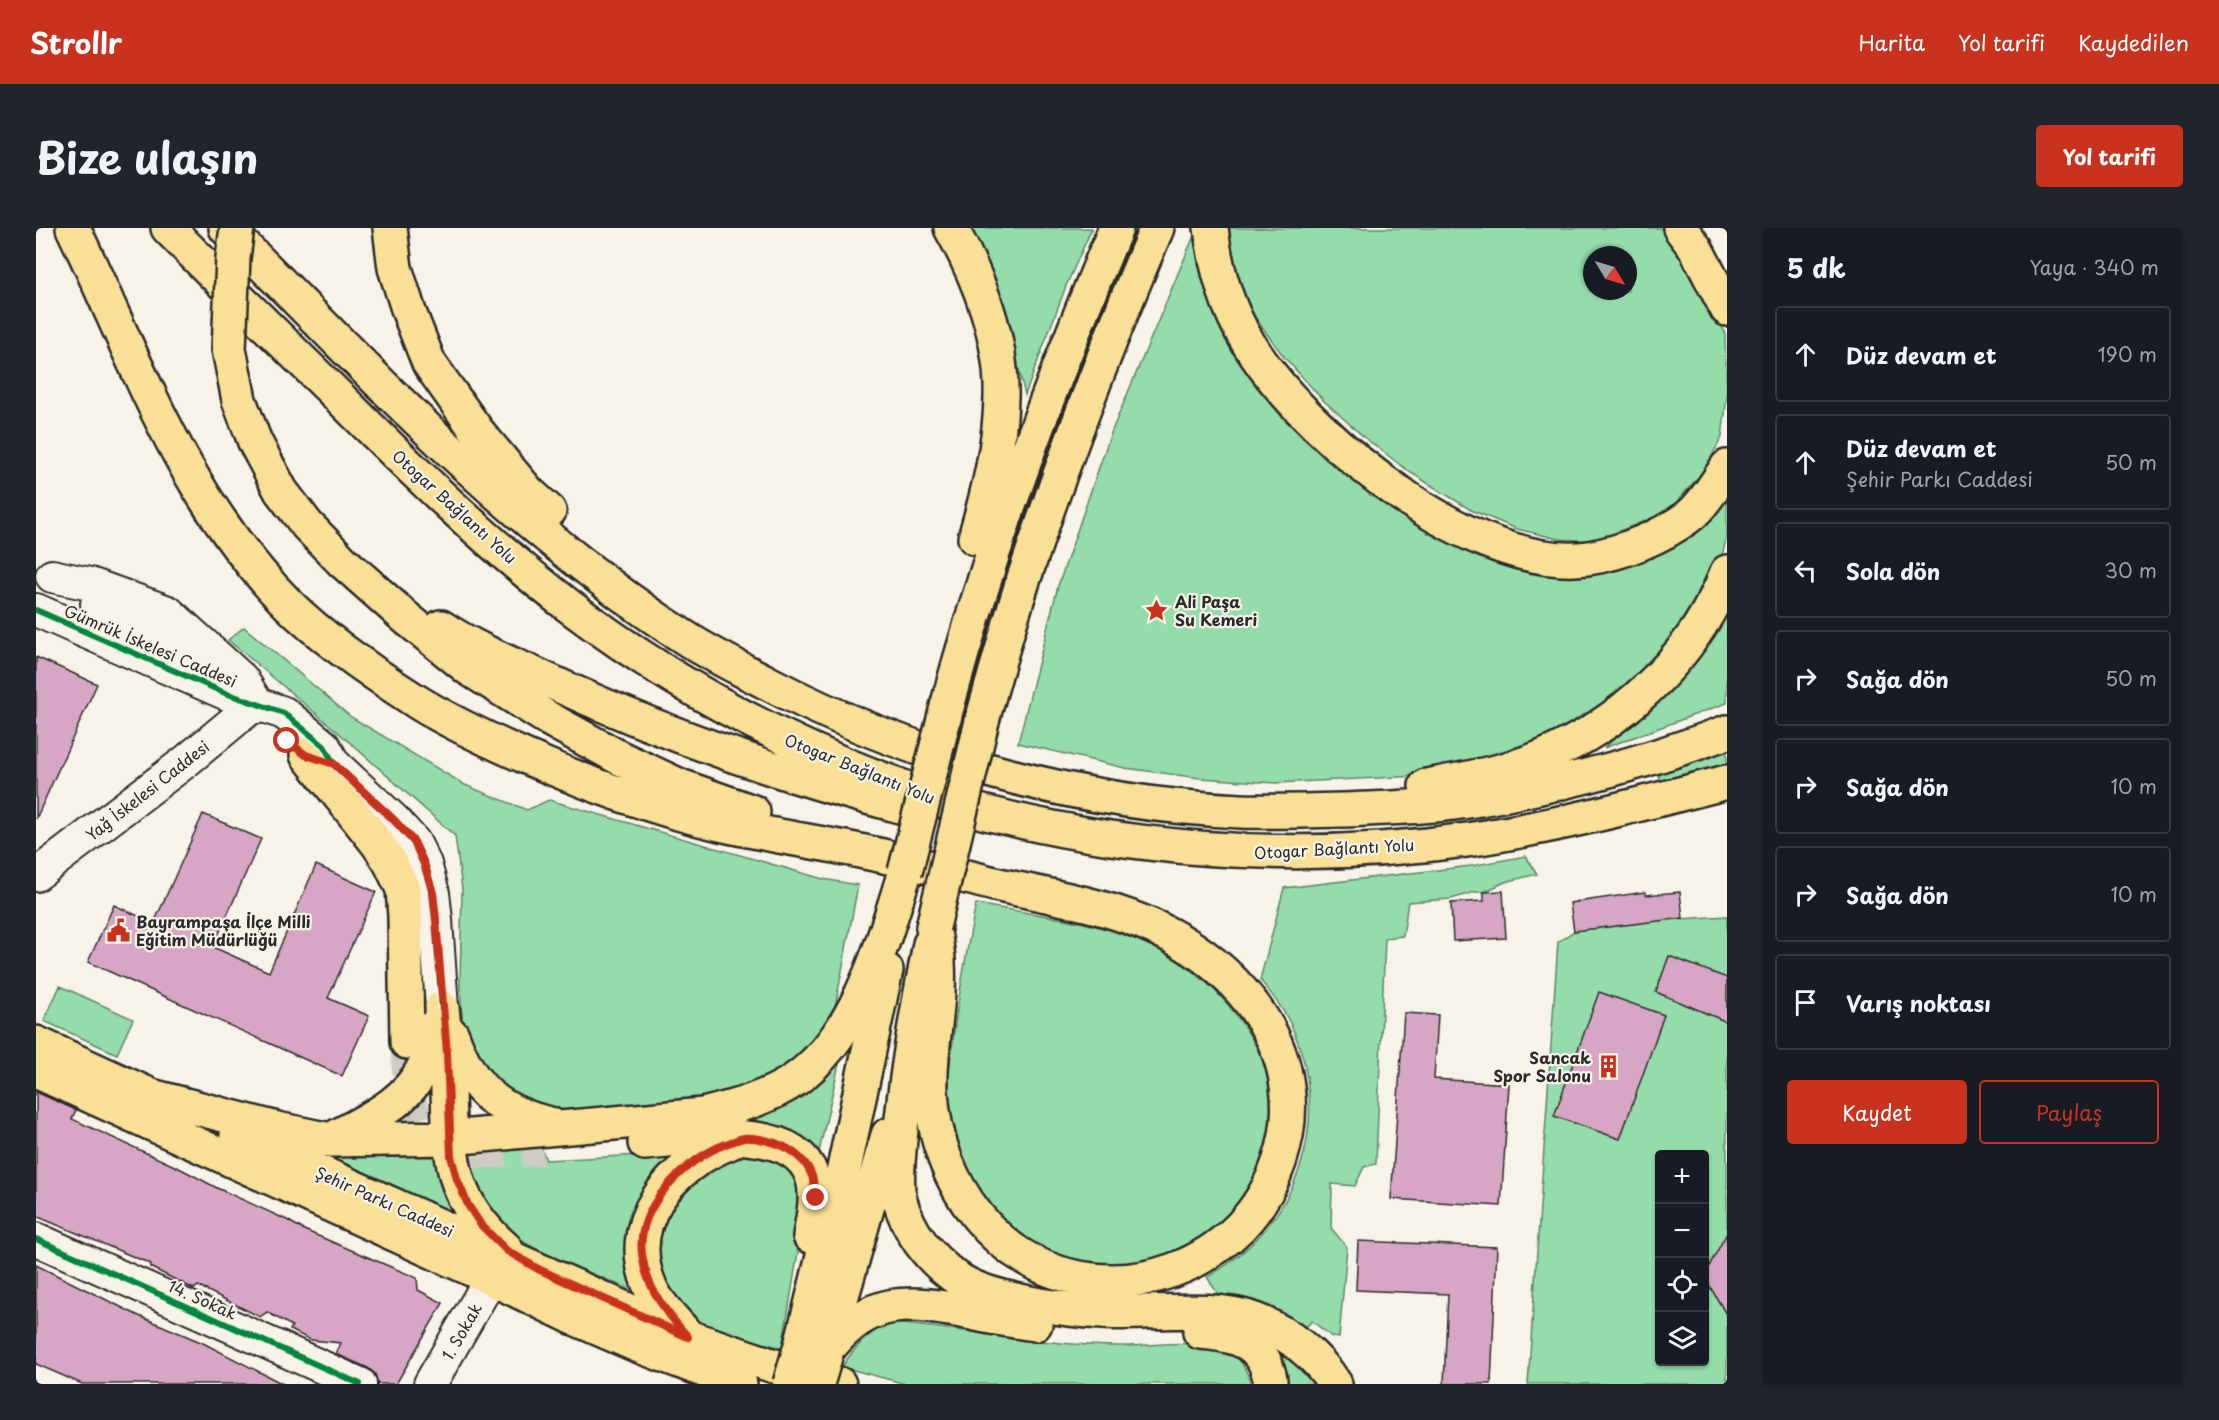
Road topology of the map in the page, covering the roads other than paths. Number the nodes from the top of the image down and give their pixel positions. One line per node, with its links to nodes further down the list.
1 (73, 228): 25 (main road)
2 (168, 228): 24 (main road, Otogar Bağlantı Yolu)
3 (226, 228): 17 (main road)
4 (237, 228): 13 (main road, bridge)
5 (390, 228): 17 (main road)
6 (951, 228): 19 (main road)
7 (1116, 228): 19 (main road)
8 (1157, 228): 28 (main road, bridge)
9 (1211, 228): 12 (main road)
10 (1680, 228): 11 (main road)
11 (1727, 309)
12 (1727, 467)
13 (342, 561): 24 (main road); 25 (main road)
14 (1727, 572): 23 (main road)
15 (44, 573): 18 (street)
16 (36, 610): 18 (street, Gümrük İskelesi Caddesi)
17 (756, 677): 23 (main road)
18 (256, 703): 21 (street); 27 (street, Yağ İskelesi Caddesi)
19 (947, 707): 26 (main road, bridge)
20 (1727, 732): 23 (main road)
21 (320, 760): 29 (street); 30 (main road)
22 (1727, 782): 24 (main road, Otogar Bağlantı Yolu)
23 (1286, 812)
24 (1009, 819)
25 (874, 854): 28 (main road)
26 (905, 872): 36 (main road); 43 (main road)
27 (36, 875)
28 (933, 927): 32 (main road)
29 (442, 1008): 35 (main road); 36 (main road); 38 (main road)
30 (407, 1042)
31 (36, 1043): 34 (main road, Şehir Parkı Caddesi)
32 (908, 1064): 43 (main road); 51 (main road)
33 (36, 1071): 41 (main road, Şehir Parkı Caddesi)
34 (151, 1096): 38 (main road); 40 (main road, Şehir Parkı Caddesi)
35 (449, 1138): 36 (main road); 38 (main road); 40 (main road)
36 (554, 1138): 37 (main road)
37 (743, 1138): 42 (main road); 43 (main road)
38 (330, 1140)
39 (36, 1239): 44 (street, 14. Sokak)
40 (538, 1269): 42 (main road, Şehir Parkı Caddesi)
41 (491, 1278): 45 (street, 1. Sokak); 46 (main road, Şehir Parkı Caddesi)
42 (688, 1337): 49 (main road, Şehir Parkı Caddesi)
43 (814, 1346): 47 (main road, bridge); 48 (main road, bridge); 50 (main road)
44 (360, 1384)
45 (430, 1384)
46 (740, 1384)
47 (790, 1384)
48 (817, 1384)
49 (839, 1384)
50 (1270, 1384)
51 (1335, 1384)

